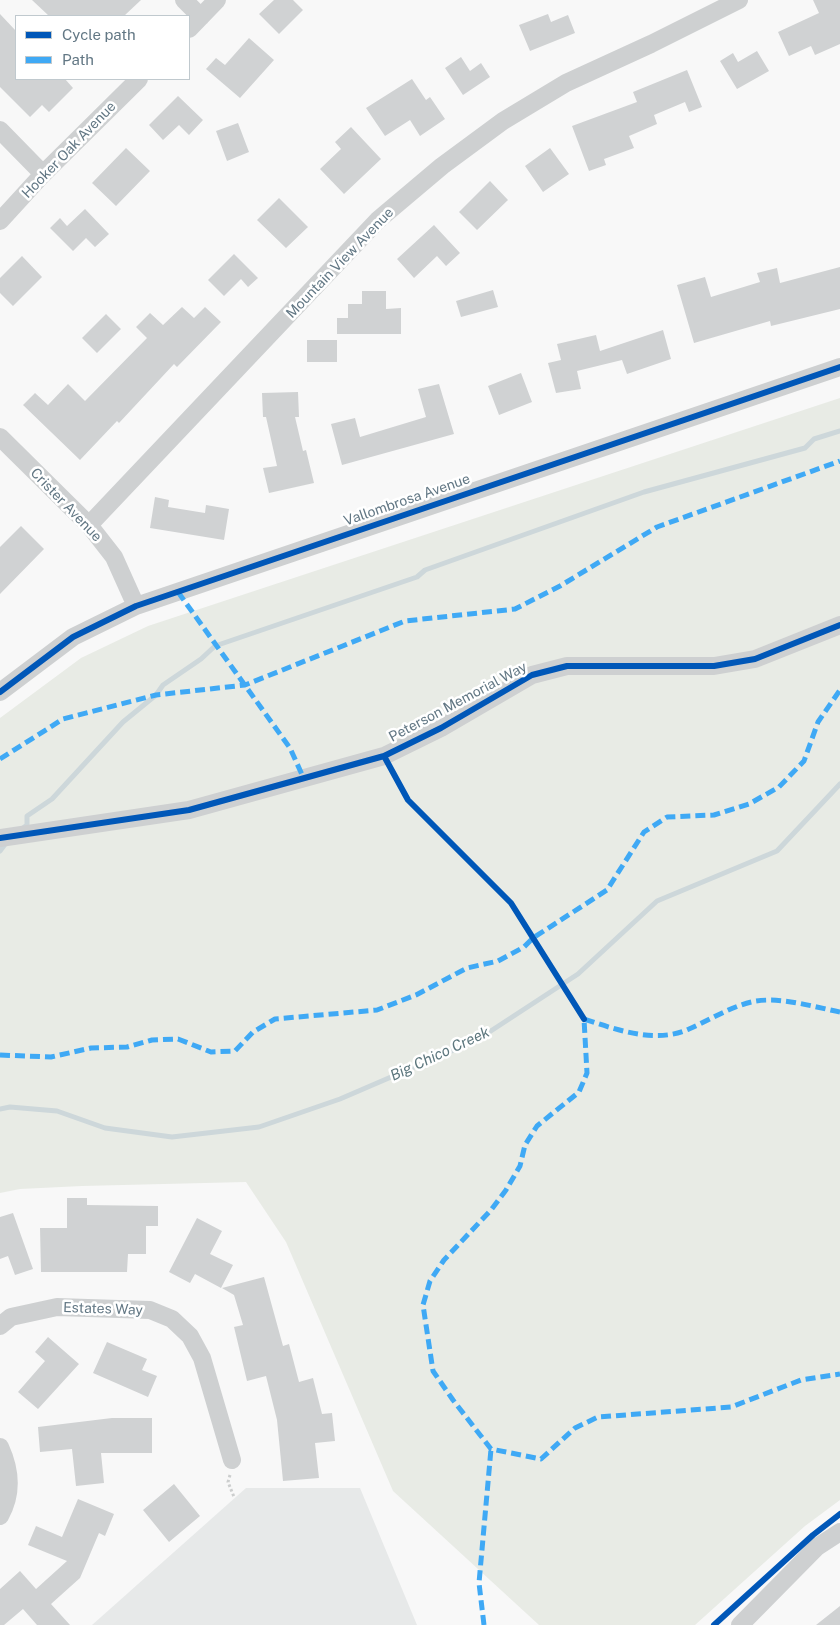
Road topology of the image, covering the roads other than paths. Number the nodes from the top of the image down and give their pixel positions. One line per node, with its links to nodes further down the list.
1 (184, 0): 4 (street)
2 (217, 0): 4 (street)
3 (739, 0): 11 (street, Mountain View Avenue)
4 (195, 23)
5 (138, 80): 7 (street, Hooker Oak Avenue)
6 (0, 130): 7 (street)
7 (43, 174): 8 (street, Hooker Oak Avenue)
8 (0, 221)
9 (840, 367): 12 (street, Vallombrosa Avenue)
10 (0, 437): 11 (street, Crister Avenue)
11 (89, 525): 12 (street, Crister Avenue)
12 (136, 606): 14 (street, Vallombrosa Avenue)
13 (840, 625): 15 (street, Peterson Memorial Way)
14 (0, 692)
15 (0, 838)
16 (0, 1326): 18 (street, Estates Way)
17 (0, 1447): 19 (street)
18 (232, 1460)
19 (0, 1516)
20 (840, 1532): 21 (street)
21 (740, 1625)

